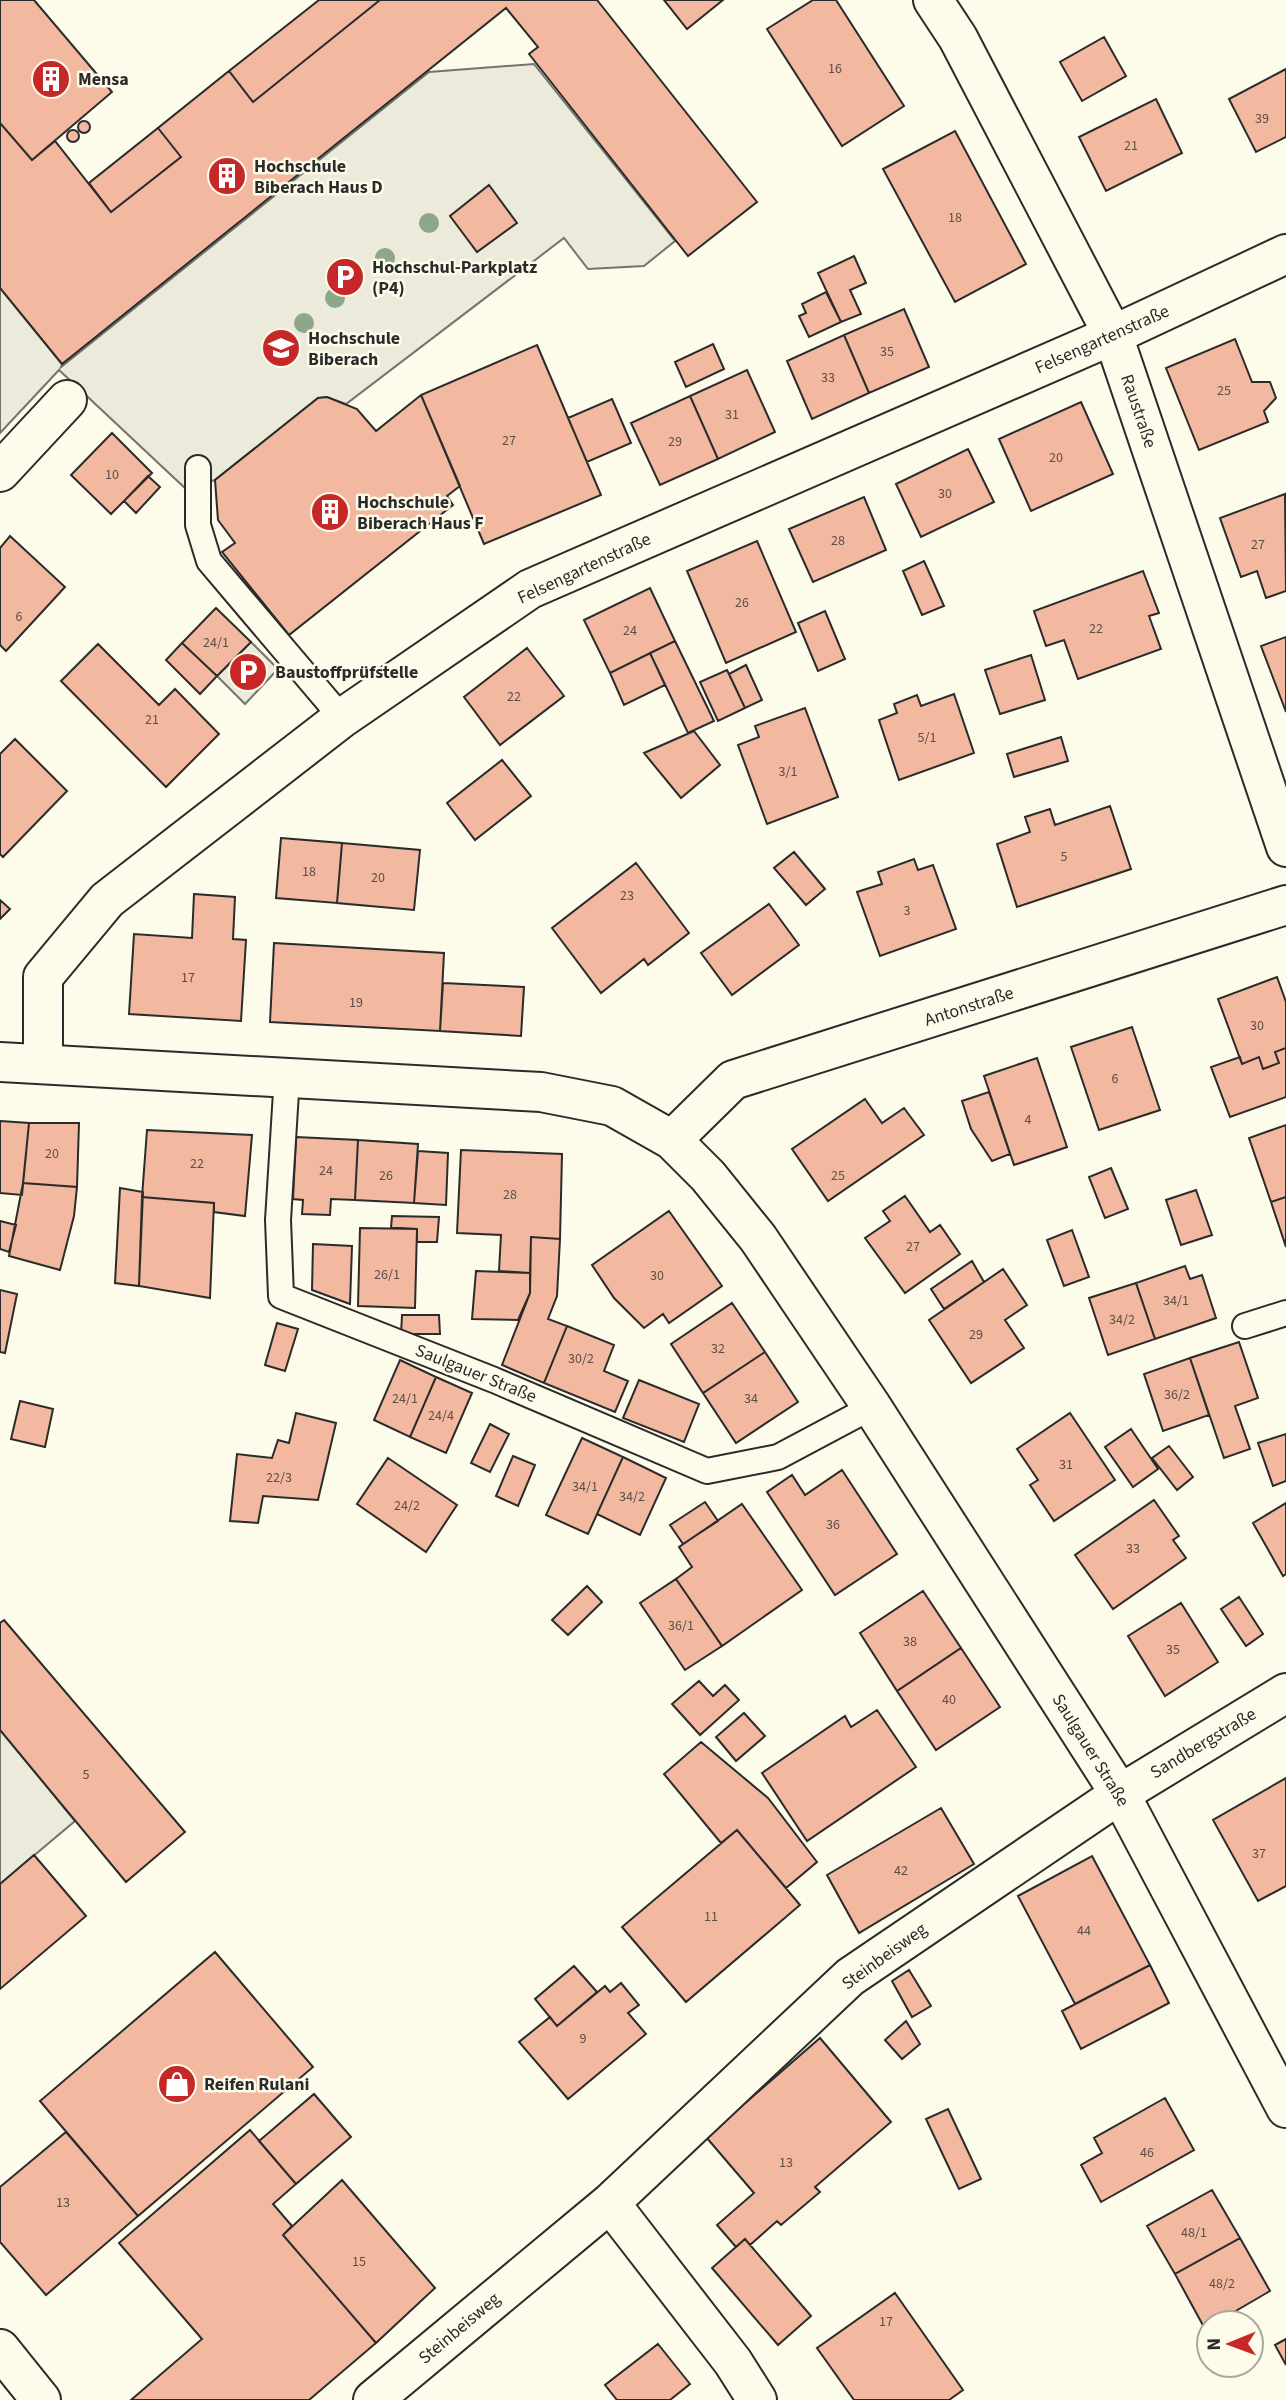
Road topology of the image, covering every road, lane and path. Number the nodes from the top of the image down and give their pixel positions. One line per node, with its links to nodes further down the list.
1 (933, 0): 3 (street, Raustraße)
2 (1286, 254): 3 (street, Felsengartenstraße)
3 (1113, 335): 7 (street, Felsengartenstraße); 8 (street, Raustraße)
4 (67, 400): 6 (street)
5 (198, 468): 7 (lane)
6 (0, 472)
7 (342, 718): 11 (street, Felsengartenstraße)
8 (1286, 847)
9 (1286, 905): 13 (street, Antonstraße)
10 (0, 1062): 11 (street, Saulgauer Straße)
11 (43, 1064): 12 (street, Saulgauer Straße)
12 (287, 1076): 13 (street, Saulgauer Straße); 16 (lane, Saulgauer Straße)
13 (673, 1140): 16 (street, Saulgauer Straße)
14 (1286, 1313): 15 (lane)
15 (1245, 1326)
16 (872, 1407): 18 (street, Saulgauer Straße)
17 (1286, 1693): 18 (street, Sandbergstraße)
18 (1120, 1794): 19 (street, Saulgauer Straße); 20 (street, Steinbeisweg)
19 (1286, 2108)
20 (610, 2203): 23 (street, Steinbeisweg); 24 (street)
21 (0, 2349): 22 (street)
22 (41, 2400)
23 (373, 2400)
24 (757, 2400)

